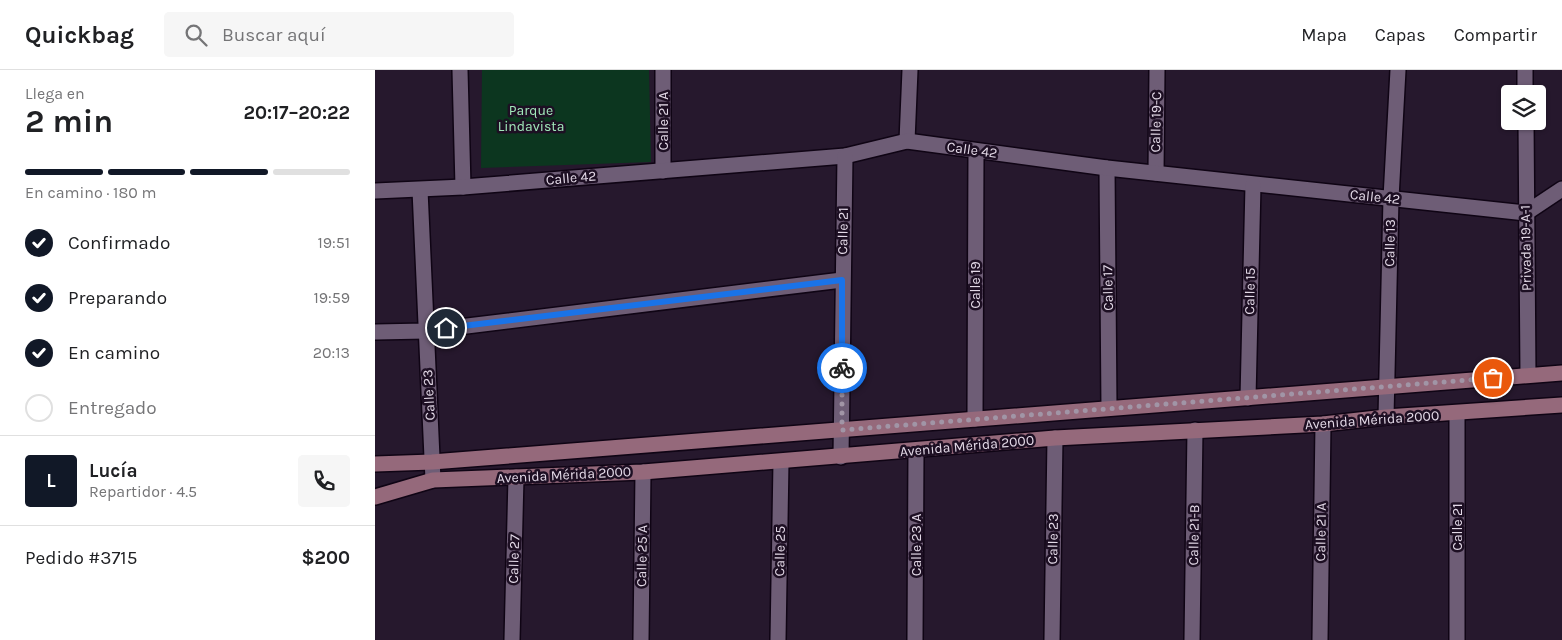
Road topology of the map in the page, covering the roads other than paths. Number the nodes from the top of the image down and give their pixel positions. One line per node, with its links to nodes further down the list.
1 (460, 70): 16 (street)
2 (663, 70): 13 (street, Calle 21 A)
3 (910, 70): 9 (street)
4 (1157, 70): 14 (street, Calle 19-C)
5 (1398, 70): 20 (street, Calle 13)
6 (1525, 70): 7 (street)
7 (1525, 85)
8 (1525, 130): 21 (street, Privada 19-A-1)
9 (907, 142): 10 (street, Calle 42); 11 (street, Calle 42)
10 (976, 151): 12 (street, Calle 42); 33 (street, Calle 19)
11 (845, 156): 13 (street, Calle 42); 22 (street, Calle 21)
12 (1107, 168): 14 (street, Calle 42); 30 (street, Calle 17)
13 (663, 171): 16 (street, Calle 42)
14 (1156, 173): 15 (street, Calle 42)
15 (1253, 185): 20 (street, Calle 42); 28 (street, Calle 15)
16 (463, 187): 19 (street, Calle 42)
17 (1562, 189): 21 (street)
18 (375, 190): 19 (street, Calle 42)
19 (420, 190): 23 (street, Calle 23)
20 (1391, 198): 21 (street, Calle 42); 27 (street, Calle 13)
21 (1526, 214): 26 (street, Privada 19-A-1)
22 (842, 280): 23 (street); 35 (street, Calle 21)
23 (426, 331): 24 (street); 40 (street, Calle 23)
24 (375, 332)
25 (1562, 373): 26 (main road, Avenida Mérida 2000)
26 (1528, 376): 27 (main road, Avenida Mérida 2000)
27 (1387, 386): 28 (main road, Avenida Mérida 2000); 32 (street, Calle 13)
28 (1248, 398): 30 (main road, Avenida Mérida 2000)
29 (1562, 405): 31 (main road, Avenida Mérida 2000)
30 (1109, 408): 33 (main road, Avenida Mérida 2000)
31 (1457, 414): 32 (main road, Avenida Mérida 2000); 54 (street, Calle 21)
32 (1386, 417): 34 (main road, Avenida Mérida 2000)
33 (975, 419): 35 (main road, Avenida Mérida 2000)
34 (1323, 424): 36 (main road, Avenida Mérida 2000); 53 (street, Calle 21 A)
35 (842, 430): 39 (street, Calle 21); 40 (main road, Avenida Mérida 2000)
36 (1195, 430): 37 (main road, Avenida Mérida 2000); 52 (street, Calle 21-B)
37 (1055, 438): 38 (main road, Avenida Mérida 2000); 51 (street, Calle 23)
38 (916, 451): 39 (main road, Avenida Mérida 2000); 50 (street, Calle 23 A)
39 (841, 457): 41 (main road, Avenida Mérida 2000)
40 (432, 462): 42 (main road, Avenida Mérida 2000); 45 (street, Calle 23)
41 (781, 462): 43 (main road, Avenida Mérida 2000); 49 (street, Calle 25)
42 (375, 464)
43 (643, 472): 44 (main road, Avenida Mérida 2000); 48 (street, Calle 25 A)
44 (516, 477): 45 (main road, Avenida Mérida 2000); 47 (street, Calle 27)
45 (433, 480): 46 (main road, Avenida Mérida 2000)
46 (375, 497)
47 (512, 640)
48 (641, 640)
49 (779, 640)
50 (915, 640)
51 (1052, 640)
52 (1192, 640)
53 (1320, 640)
54 (1457, 640)

